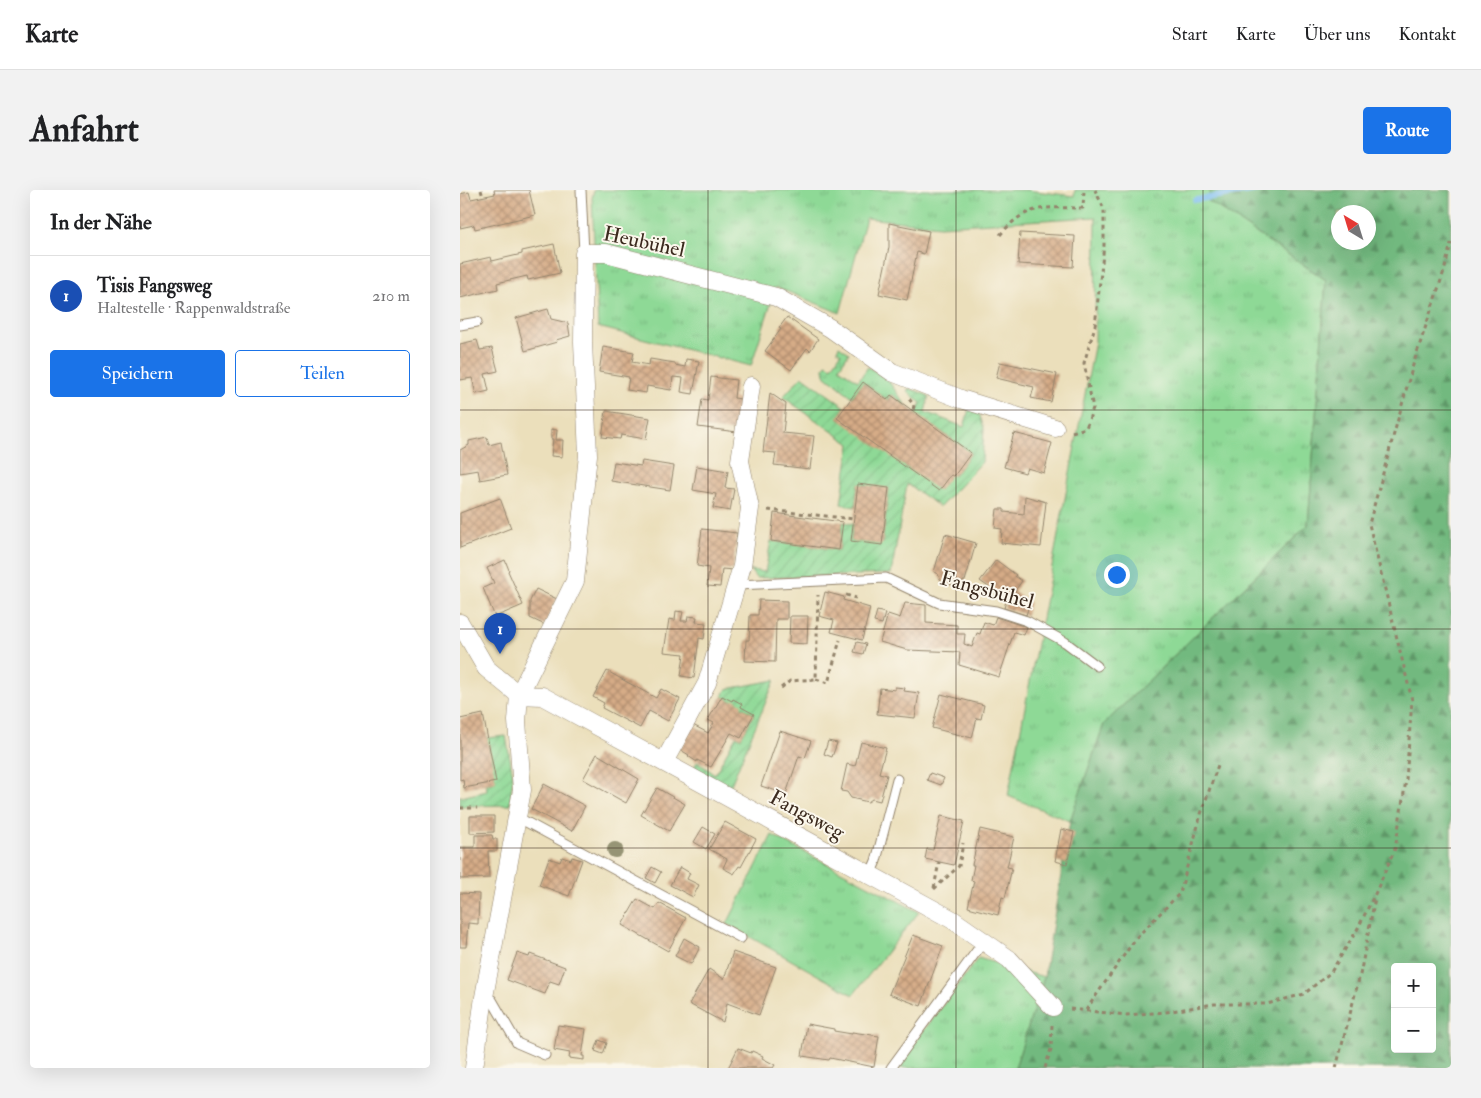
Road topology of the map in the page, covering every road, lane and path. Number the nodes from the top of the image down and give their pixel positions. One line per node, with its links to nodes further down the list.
1 (482, 190): 5 (path)
2 (581, 190): 8 (lane)
3 (1084, 190): 6 (path)
4 (1095, 190): 12 (path)
5 (482, 197)
6 (1000, 235)
7 (1451, 244): 32 (path)
8 (584, 253): 12 (street, Heubühel); 22 (street, Heubühel)
9 (477, 322): 10 (lane)
10 (460, 326)
11 (751, 386): 13 (street)
12 (1055, 428)
13 (750, 508): 14 (path); 15 (street)
14 (854, 519)
15 (737, 585): 19 (lane, Fangsbühel); 23 (street)
16 (818, 594): 20 (path)
17 (460, 623): 22 (street)
18 (840, 640): 20 (path)
19 (1097, 666)
20 (816, 679): 21 (path)
21 (781, 688)
22 (520, 695): 23 (street, Fangsweg); 28 (street)
23 (664, 762): 31 (street, Fangsweg)
24 (1219, 762): 37 (path)
25 (897, 780): 31 (lane)
26 (460, 808): 27 (path)
27 (477, 808)
28 (517, 817): 33 (lane); 35 (street)
29 (962, 843): 30 (path)
30 (939, 862)
31 (870, 875): 34 (street, Fangsweg)
32 (1375, 894): 37 (path); 42 (path)
33 (741, 938)
34 (984, 941): 36 (street, Fangsweg); 40 (lane)
35 (484, 998): 38 (lane); 39 (street)
36 (1053, 1007): 37 (path); 41 (path)
37 (1085, 1011)
38 (545, 1055)
39 (474, 1068)
40 (891, 1068)
41 (1044, 1068)
42 (1336, 1068)

